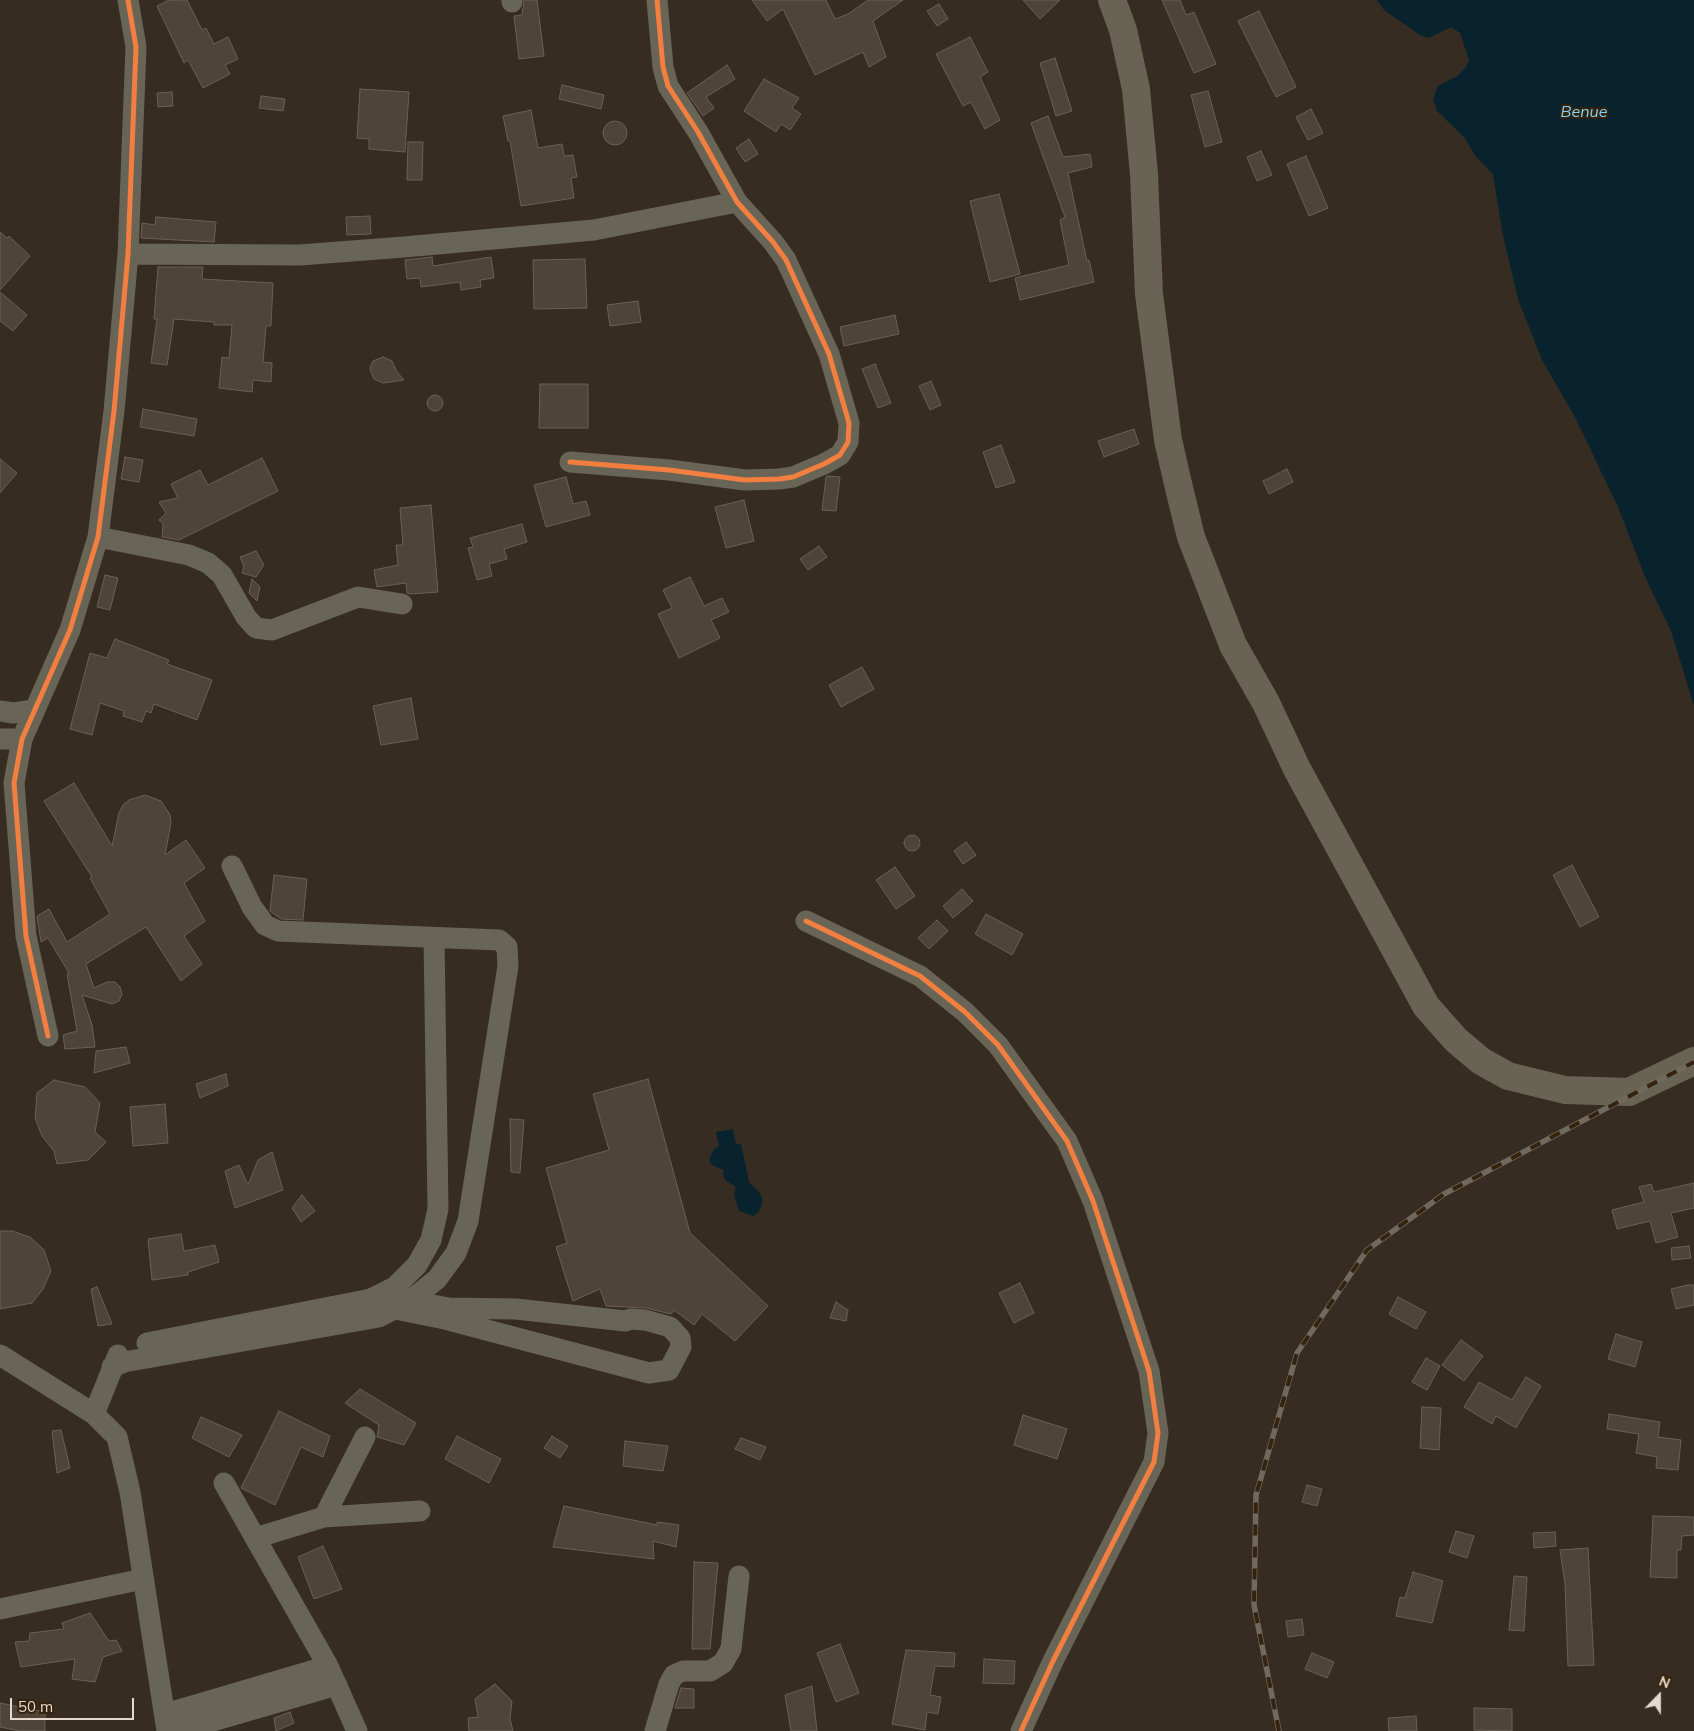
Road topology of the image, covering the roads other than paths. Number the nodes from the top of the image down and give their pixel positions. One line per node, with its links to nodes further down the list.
1 (128, 0): 5 (street)
2 (657, 0): 4 (street)
3 (1112, 0): 17 (main road)
4 (737, 202): 5 (street); 6 (street)
5 (128, 254): 7 (street)
6 (570, 462)
7 (98, 537): 8 (street); 10 (street)
8 (402, 604)
9 (0, 710): 10 (street)
10 (34, 710): 12 (street)
11 (0, 739): 12 (street)
12 (22, 740): 16 (street)
13 (232, 866): 15 (street)
14 (806, 921): 35 (street)
15 (434, 938): 18 (street); 20 (street)
16 (48, 1036)
17 (1694, 1061)
18 (402, 1305): 18 (street); 20 (street)
19 (0, 1355): 21 (street)
20 (119, 1360): 21 (street)
21 (94, 1414): 28 (street)
22 (364, 1437): 25 (street)
23 (224, 1483): 26 (street)
24 (420, 1511): 25 (street)
25 (324, 1517): 26 (street)
26 (255, 1538): 30 (street)
27 (739, 1576): 34 (street)
28 (143, 1579): 29 (street); 31 (street)
29 (0, 1609)
30 (333, 1675): 31 (street); 32 (street); 33 (street)
31 (166, 1723)
32 (178, 1731)
33 (357, 1731)
34 (655, 1731)
35 (1021, 1731)

